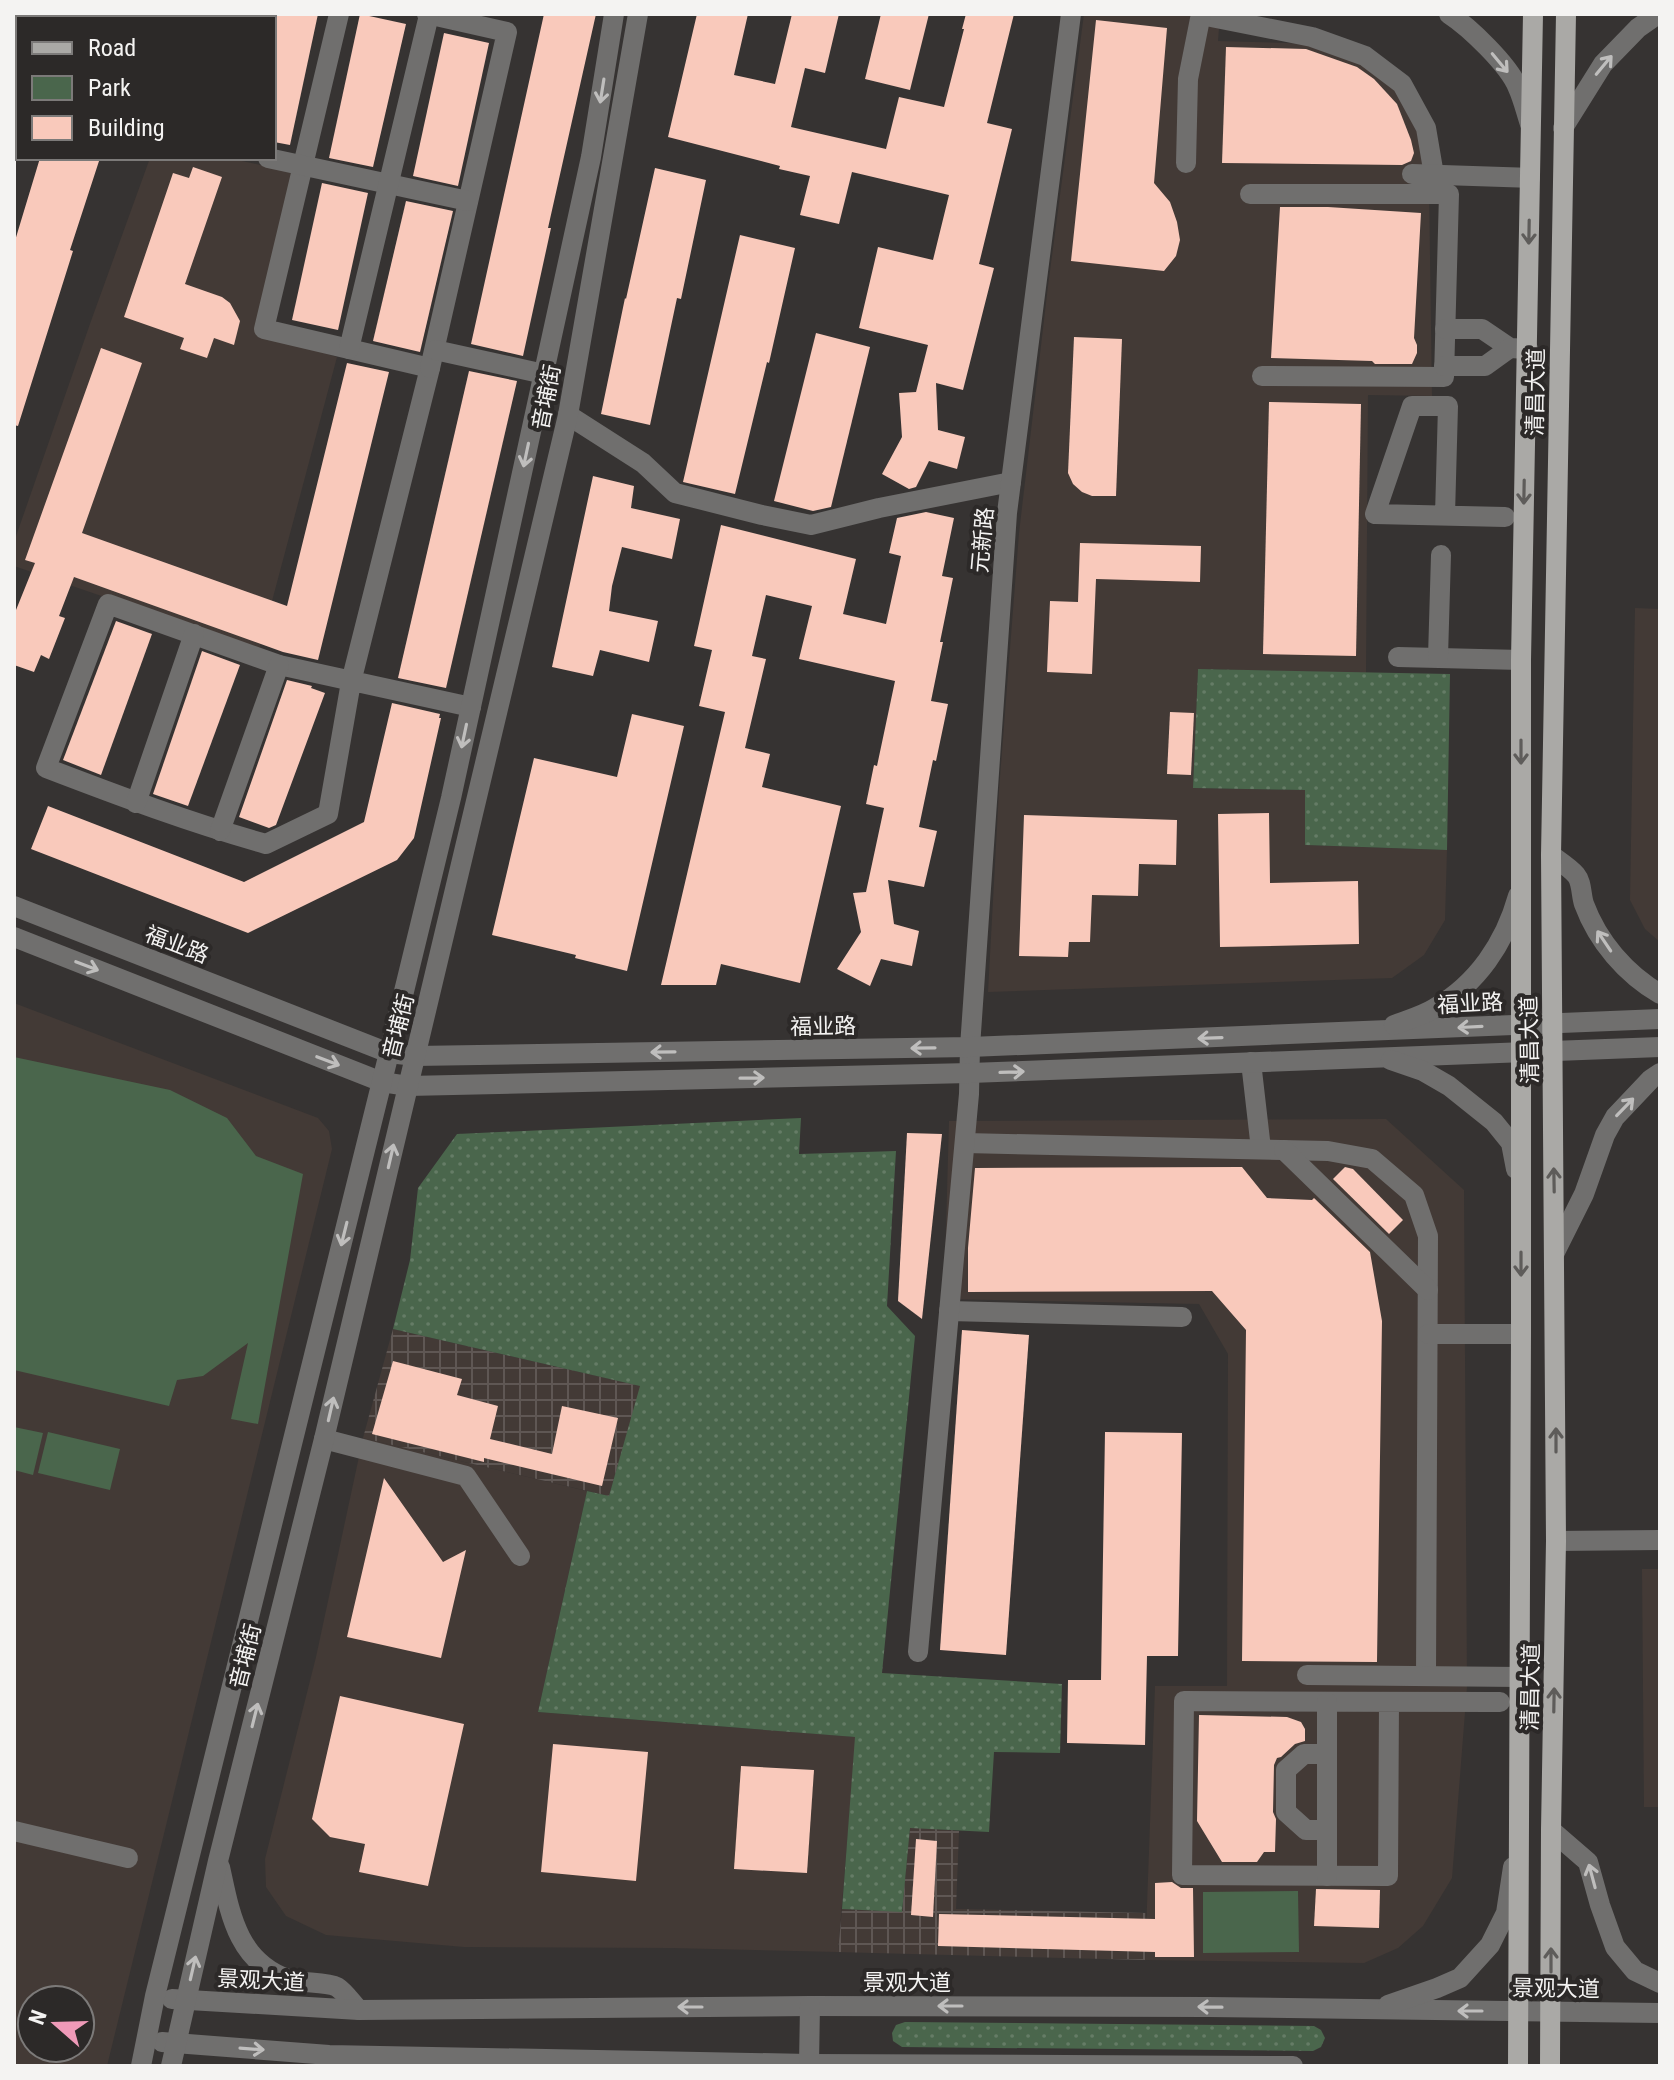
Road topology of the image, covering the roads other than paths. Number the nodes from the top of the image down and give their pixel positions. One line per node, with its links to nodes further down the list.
1 (339, 14): 15 (street)
2 (428, 14): 19 (street); 21 (street)
3 (614, 14): 27 (street, 音埔街, one-way to 27)
4 (638, 14): 29 (street, 音埔街)
5 (1071, 14): 30 (street, 元新路)
6 (1201, 14): 14 (street); 17 (street)
7 (1449, 14): 11 (street, one-way to 11)
8 (1533, 14): 11 (main road, 清昌大道)
9 (1566, 14): 12 (main road, 清昌大道)
10 (1658, 14): 12 (street, one-way to 10)
11 (1530, 126): 18 (main road, 清昌大道)
12 (1563, 128): 43 (main road, 清昌大道)
13 (276, 160): 15 (street)
14 (1186, 163)
15 (303, 165): 19 (street); 23 (street)
16 (1412, 174): 17 (street)
17 (1434, 175): 18 (street)
18 (1530, 178): 24 (main road, 清昌大道, one-way to 24)
19 (388, 184): 21 (street); 23 (street)
20 (1250, 194): 22 (street)
21 (468, 201): 25 (street)
22 (1445, 329): 24 (street); 26 (street)
23 (349, 349): 25 (street)
24 (1519, 349): 26 (street); 37 (main road, 清昌大道, one-way to 37)
25 (433, 359): 27 (street); 39 (street)
26 (1444, 366): 28 (street)
27 (544, 374): 40 (street, 音埔街, one-way to 40)
28 (1262, 376)
29 (568, 415): 30 (street); 57 (street, 音埔街)
30 (1011, 482): 52 (street, 元新路)
31 (1445, 515): 31 (street); 32 (street)
32 (1505, 517)
33 (1441, 555): 36 (street)
34 (194, 634): 38 (street); 41 (street); 41 (street)
35 (1398, 657): 36 (street)
36 (1438, 657): 37 (street)
37 (1521, 660): 44 (main road, 清昌大道, one-way to 44)
38 (279, 665): 39 (street); 42 (street)
39 (351, 682): 40 (street); 42 (street)
40 (471, 707): 56 (street, 音埔街, one-way to 56)
41 (136, 803): 42 (street)
42 (220, 831)
43 (1551, 855): 47 (street, one-way to 43); 49 (main road, 清昌大道)
44 (1522, 885): 50 (main road, 清昌大道); 51 (street)
45 (14, 906): 56 (street, 福业路)
46 (14, 937): 62 (street, one-way to 62)
47 (1660, 994)
48 (1660, 1019): 49 (street, 福业路)
49 (1553, 1023): 50 (street, 福业路); 54 (main road, 清昌大道)
50 (1521, 1025): 51 (street, 福业路, one-way to 51); 55 (main road, 清昌大道)
51 (1377, 1031): 52 (street, 福业路, one-way to 52)
52 (970, 1047): 57 (street, 福业路, one-way to 57); 60 (street, 元新路)
53 (1660, 1047): 54 (street)
54 (1553, 1050): 55 (street); 68 (main road, 清昌大道, one-way to 54)
55 (1521, 1051): 58 (street); 67 (main road, 清昌大道)
56 (389, 1053): 57 (street, 福业路); 62 (street, 音埔街)
57 (415, 1056): 63 (street, 音埔街)
58 (1379, 1056): 59 (street); 67 (street)
59 (1251, 1062): 60 (street, one-way to 59); 65 (street)
60 (970, 1073): 63 (street, one-way to 60); 64 (street, 元新路)
61 (1660, 1073): 68 (street, one-way to 61)
62 (382, 1082): 63 (street); 94 (street, 音埔街, one-way to 94)
63 (408, 1086): 74 (street, 音埔街, one-way to 63)
64 (965, 1143): 65 (street); 70 (street, 元新路)
65 (1261, 1149): 66 (street)
66 (1284, 1150): 69 (street); 69 (street)
67 (1521, 1198): 73 (main road, 清昌大道, one-way to 73)
68 (1555, 1252): 76 (main road, 清昌大道, one-way to 68)
69 (1428, 1290): 72 (street)
70 (949, 1311): 71 (street); 78 (street, 元新路)
71 (1182, 1317)
72 (1428, 1334): 73 (street); 80 (street)
73 (1521, 1334): 81 (main road, 清昌大道)
74 (324, 1439): 77 (street); 91 (street, 音埔街, one-way to 74)
75 (1660, 1540): 76 (street)
76 (1556, 1541): 87 (main road, 清昌大道, one-way to 76)
77 (520, 1556)
78 (918, 1652)
79 (1307, 1675): 80 (street)
80 (1426, 1676): 81 (street)
81 (1520, 1677): 89 (main road, 清昌大道)
82 (1327, 1702): 83 (street); 85 (street); 92 (street)
83 (1389, 1702): 84 (street); 92 (street)
84 (1500, 1702)
85 (1327, 1754): 86 (street); 86 (street)
86 (1327, 1830): 92 (street)
87 (1551, 1830): 93 (street, one-way to 87); 100 (main road, 清昌大道, one-way to 87)
88 (14, 1831): 90 (street)
89 (1519, 1832): 98 (street); 99 (main road, 清昌大道)
90 (128, 1858)
91 (218, 1861): 95 (street, 音埔街, one-way to 91); 97 (street)
92 (1327, 1876)
93 (1660, 1983)
94 (155, 1996): 95 (street, 景观大道); 102 (street, 音埔街)
95 (186, 2000): 97 (street, 景观大道); 103 (street, 音埔街)
96 (810, 2006): 97 (street, 景观大道, one-way to 97); 98 (street, 景观大道, one-way to 96); 106 (street)
97 (359, 2010)
98 (1369, 2010): 99 (street, 景观大道, one-way to 98)
99 (1519, 2012): 100 (street, 景观大道); 112 (main road, 清昌大道)
100 (1551, 2012): 101 (street, 景观大道); 113 (main road, 清昌大道)
101 (1660, 2013)
102 (147, 2039): 103 (street); 107 (street, 音埔街)
103 (176, 2044): 104 (street, one-way to 104); 108 (street, 音埔街)
104 (329, 2055): 105 (street); 109 (street)
105 (744, 2064): 106 (street)
106 (809, 2065): 110 (street)
107 (141, 2066)
108 (171, 2066)
109 (295, 2066)
110 (1256, 2066): 111 (street)
111 (1293, 2066)
112 (1518, 2066)
113 (1550, 2066)

